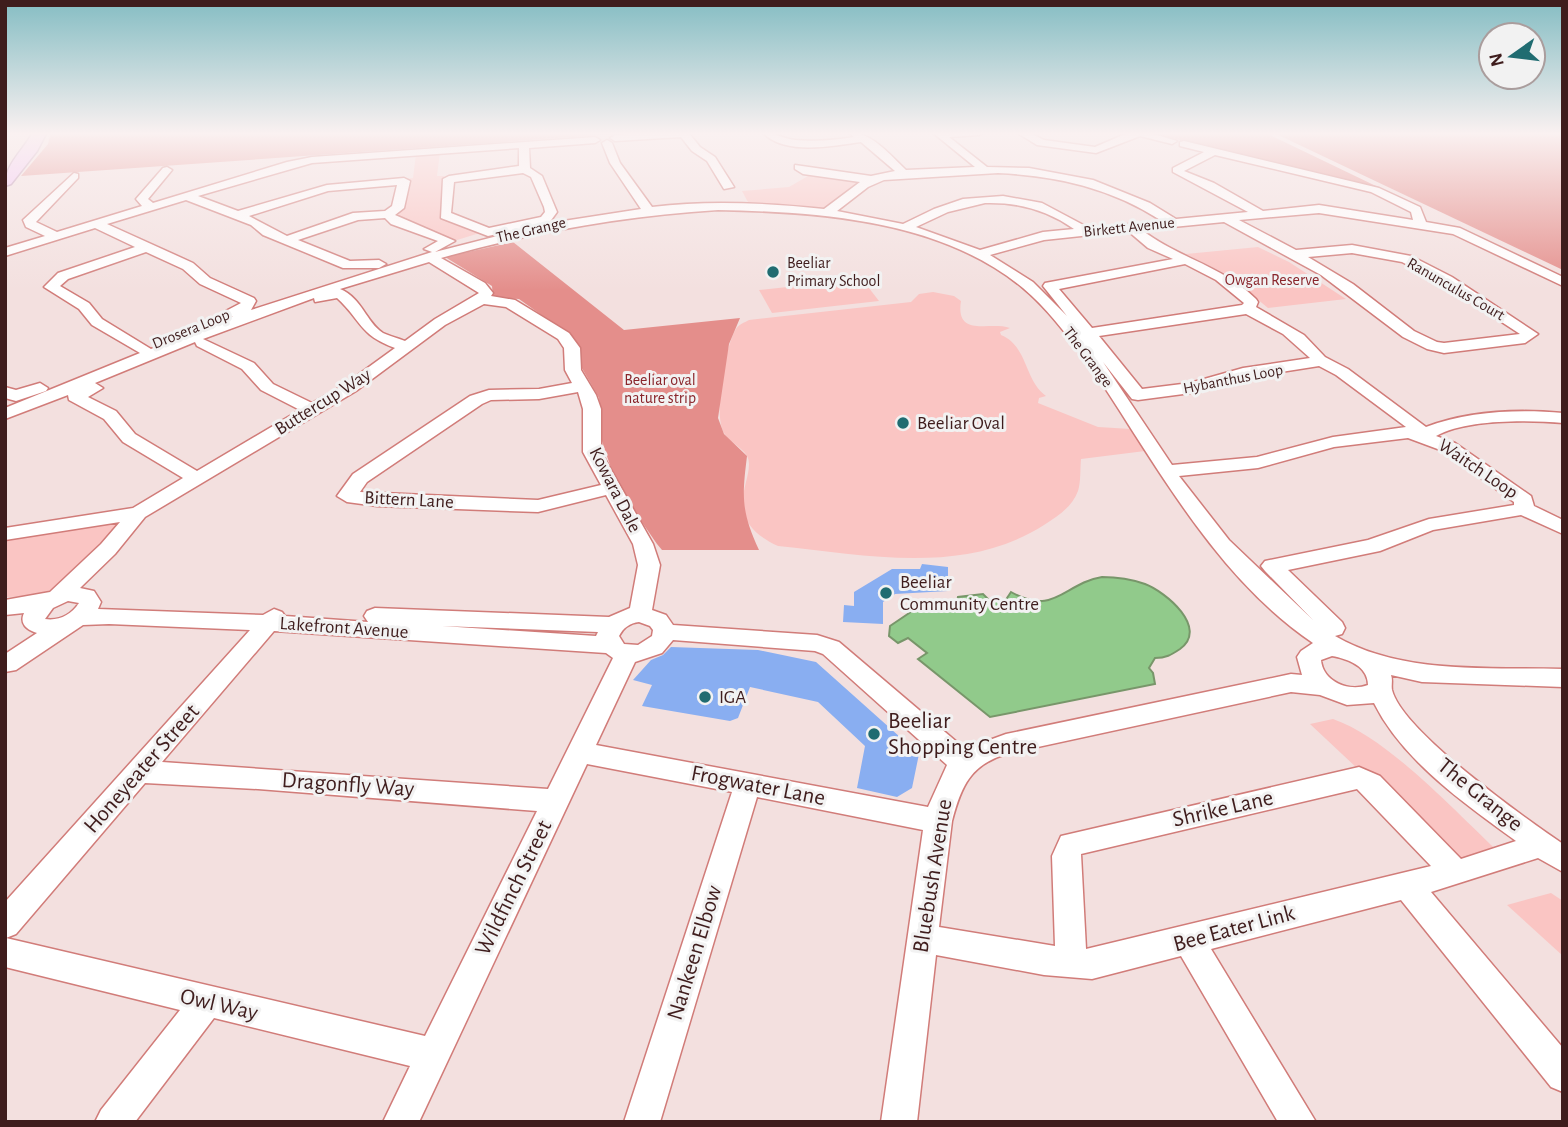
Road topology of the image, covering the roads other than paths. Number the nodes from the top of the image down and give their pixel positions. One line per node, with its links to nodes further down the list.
1 (67, 185): 29 (street)
2 (154, 185): 16 (street)
3 (224, 185): 15 (street)
4 (362, 185): 21 (street)
5 (403, 185): 19 (street)
6 (448, 185): 7 (street)
7 (537, 185)
8 (630, 185): 17 (street)
9 (732, 185): 14 (street)
10 (867, 185): 18 (street)
11 (1092, 185): 23 (street)
12 (1209, 185): 20 (street)
13 (1351, 185): 25 (street)
14 (713, 188)
15 (187, 196): 16 (street); 21 (street)
16 (151, 206): 24 (street)
17 (647, 209): 18 (street, The Grange); 35 (street, The Grange)
18 (828, 212): 27 (street, The Grange)
19 (388, 214): 30 (street); 30 (street)
20 (1259, 214): 22 (street, Birkett Avenue); 25 (street, Birkett Avenue)
21 (239, 215): 30 (street)
22 (1224, 218): 23 (street, Birkett Avenue); 34 (street)
23 (1172, 222): 26 (street, Birkett Avenue)
24 (94, 223): 29 (street); 31 (street, Drosera Loop)
25 (1420, 224): 37 (street, Birkett Avenue)
26 (1130, 227): 28 (street, Birkett Avenue); 36 (street, Hybanthus Loop)
27 (905, 228): 28 (street); 33 (street, The Grange)
28 (1084, 231): 33 (street, Birkett Avenue)
29 (55, 236): 32 (street)
30 (286, 240)
31 (147, 247): 43 (street); 43 (street, Drosera Loop)
32 (5, 252)
33 (978, 254): 53 (street, The Grange)
34 (1293, 254): 34 (street, Ranunculus Court)
35 (430, 257): 38 (street); 50 (street, The Grange)
36 (1186, 260): 39 (street, Hybanthus Loop); 40 (street, Hybanthus Loop)
37 (1563, 282)
38 (482, 299): 42 (street, Buttercup Way); 45 (street, Kowara Dale)
39 (1248, 309): 40 (street); 44 (street, Hybanthus Loop)
40 (1090, 333): 44 (street, Hybanthus Loop)
41 (202, 343): 42 (street); 47 (street); 49 (street)
42 (408, 346): 49 (street, Buttercup Way)
43 (143, 349): 46 (street, Drosera Loop)
44 (1319, 360): 52 (street)
45 (580, 386): 55 (street, Kowara Dale); 55 (street, Bittern Lane)
46 (5, 392)
47 (75, 396): 48 (street); 54 (street)
48 (54, 404)
49 (312, 410): 54 (street, Buttercup Way)
50 (5, 414)
51 (1563, 418): 52 (street)
52 (1424, 435): 53 (street, Waitch Loop); 56 (street, Waitch Loop)
53 (1169, 471): 65 (street, The Grange)
54 (195, 478): 57 (street, Buttercup Way)
55 (612, 488): 64 (street, Kowara Dale)
56 (1524, 509): 58 (street); 69 (street, Waitch Loop)
57 (138, 513): 59 (street); 60 (street, Buttercup Way)
58 (1563, 528)
59 (5, 534)
60 (108, 549): 62 (street, Buttercup Way); 63 (street, Buttercup Way)
61 (5, 608): 63 (street)
62 (79, 610): 63 (street); 63 (street); 67 (street, Lakefront Avenue); 71 (street, Buttercup Way)
63 (43, 611): 66 (street); 71 (street, Buttercup Way)
64 (640, 614): 68 (street); 70 (street)
65 (1288, 614): 69 (street, The Grange); 72 (street, The Grange)
66 (5, 618)
67 (273, 618): 70 (street, Lakefront Avenue); 79 (street, Honeyeater Street)
68 (666, 632): 70 (street); 78 (street)
69 (1337, 639): 72 (street); 73 (street)
70 (616, 641): 77 (street, Wildfinch Street)
71 (7, 666)
72 (1305, 666): 75 (street, The Grange); 78 (street)
73 (1376, 677): 74 (street); 75 (street); 76 (street, The Grange)
74 (1563, 678)
75 (1354, 697): 76 (street, The Grange)
76 (1400, 726): 83 (street, The Grange)
77 (579, 752): 80 (street, Frogwater Lane); 81 (street, Wildfinch Street)
78 (962, 762): 82 (street, Bluebush Avenue)
79 (140, 772): 81 (street, Dragonfly Way); 86 (street, Honeyeater Street)
80 (748, 783): 82 (street, Frogwater Lane); 96 (street, Nankeen Elbow)
81 (556, 801): 92 (street, Wildfinch Street)
82 (938, 821): 87 (street, Bluebush Avenue)
83 (1551, 851): 84 (street, Bee Eater Link)
84 (1456, 873): 85 (street, Bee Eater Link); 90 (street, Shrike Lane)
85 (1406, 884): 88 (street, Bee Eater Link); 93 (street)
86 (5, 924)
87 (923, 938): 90 (street, Bee Eater Link); 97 (street, Bluebush Avenue)
88 (1189, 941): 90 (street, Bee Eater Link); 98 (street)
89 (5, 952): 91 (street, Owl Way)
90 (1071, 963)
91 (206, 1002): 92 (street, Owl Way); 94 (street)
92 (433, 1055): 95 (street, Wildfinch Street)
93 (1563, 1075)
94 (113, 1122)
95 (401, 1122)
96 (642, 1122)
97 (899, 1122)
98 (1298, 1122)

